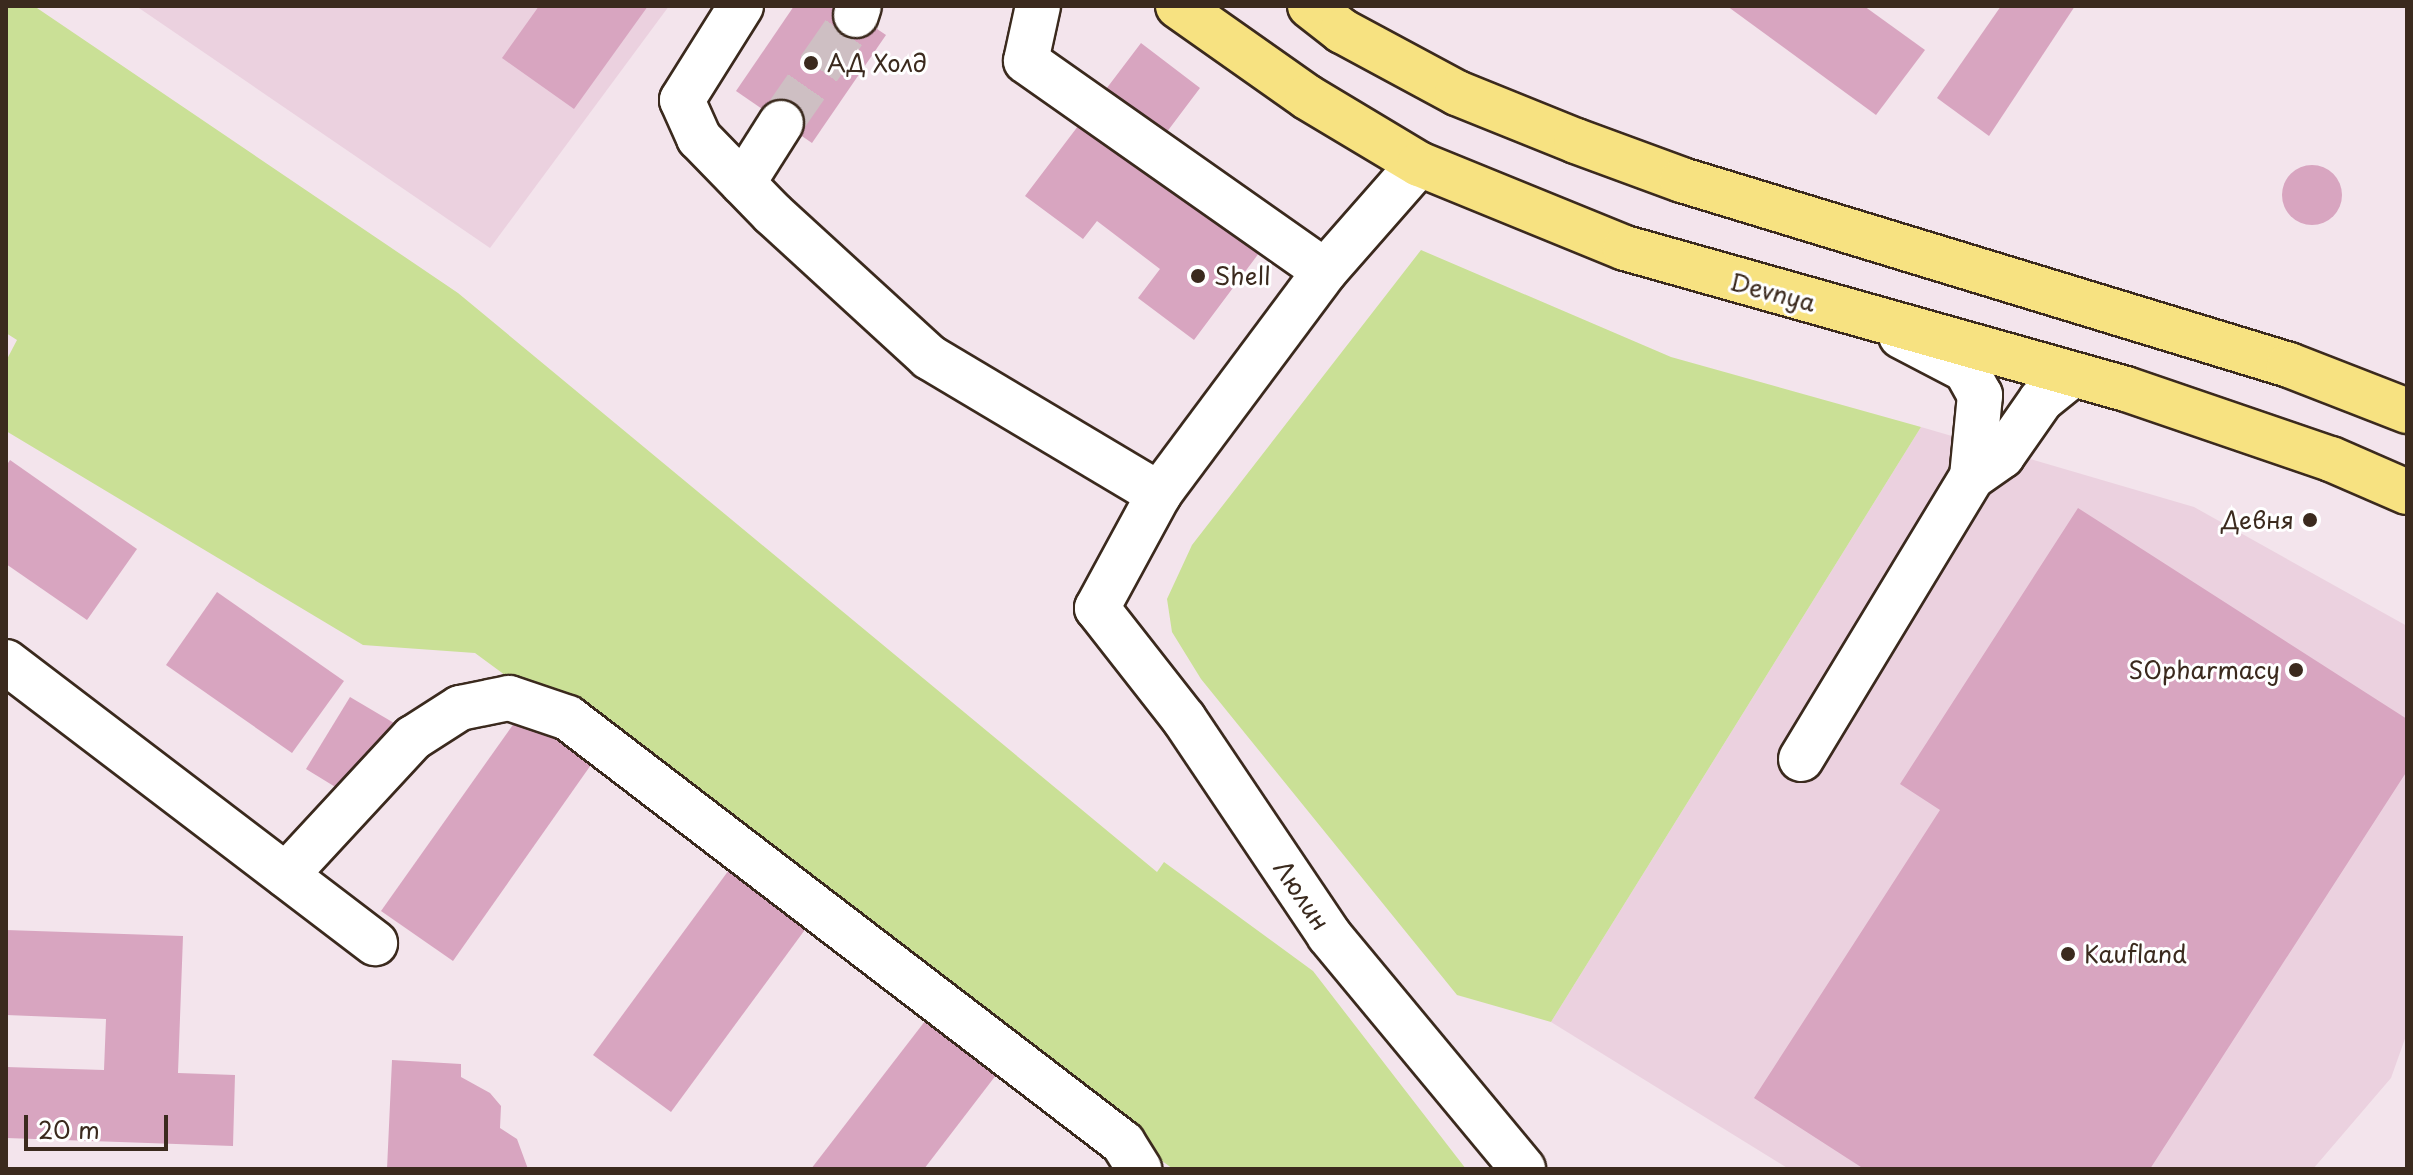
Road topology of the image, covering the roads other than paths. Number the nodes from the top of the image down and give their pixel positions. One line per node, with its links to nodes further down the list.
1 (741, 6): 7 (lane)
2 (1038, 6): 8 (lane)
3 (1178, 6): 6 (main road, Devnya)
4 (1310, 6): 11 (main road)
5 (781, 123): 7 (lane)
6 (1419, 164): 8 (lane); 9 (main road, Devnya)
7 (743, 183): 14 (lane)
8 (1325, 271): 14 (lane)
9 (1860, 315): 10 (main road, Devnya); 12 (lane)
10 (2072, 375): 12 (lane); 13 (main road, Devnya)
11 (2407, 411)
12 (1972, 477): 16 (lane)
13 (2407, 492)
14 (1159, 494): 20 (lane, Люлин)
15 (6, 662): 17 (lane)
16 (1801, 759)
17 (286, 875): 18 (lane); 19 (lane)
18 (375, 943)
19 (1139, 1169)
20 (1523, 1169)

